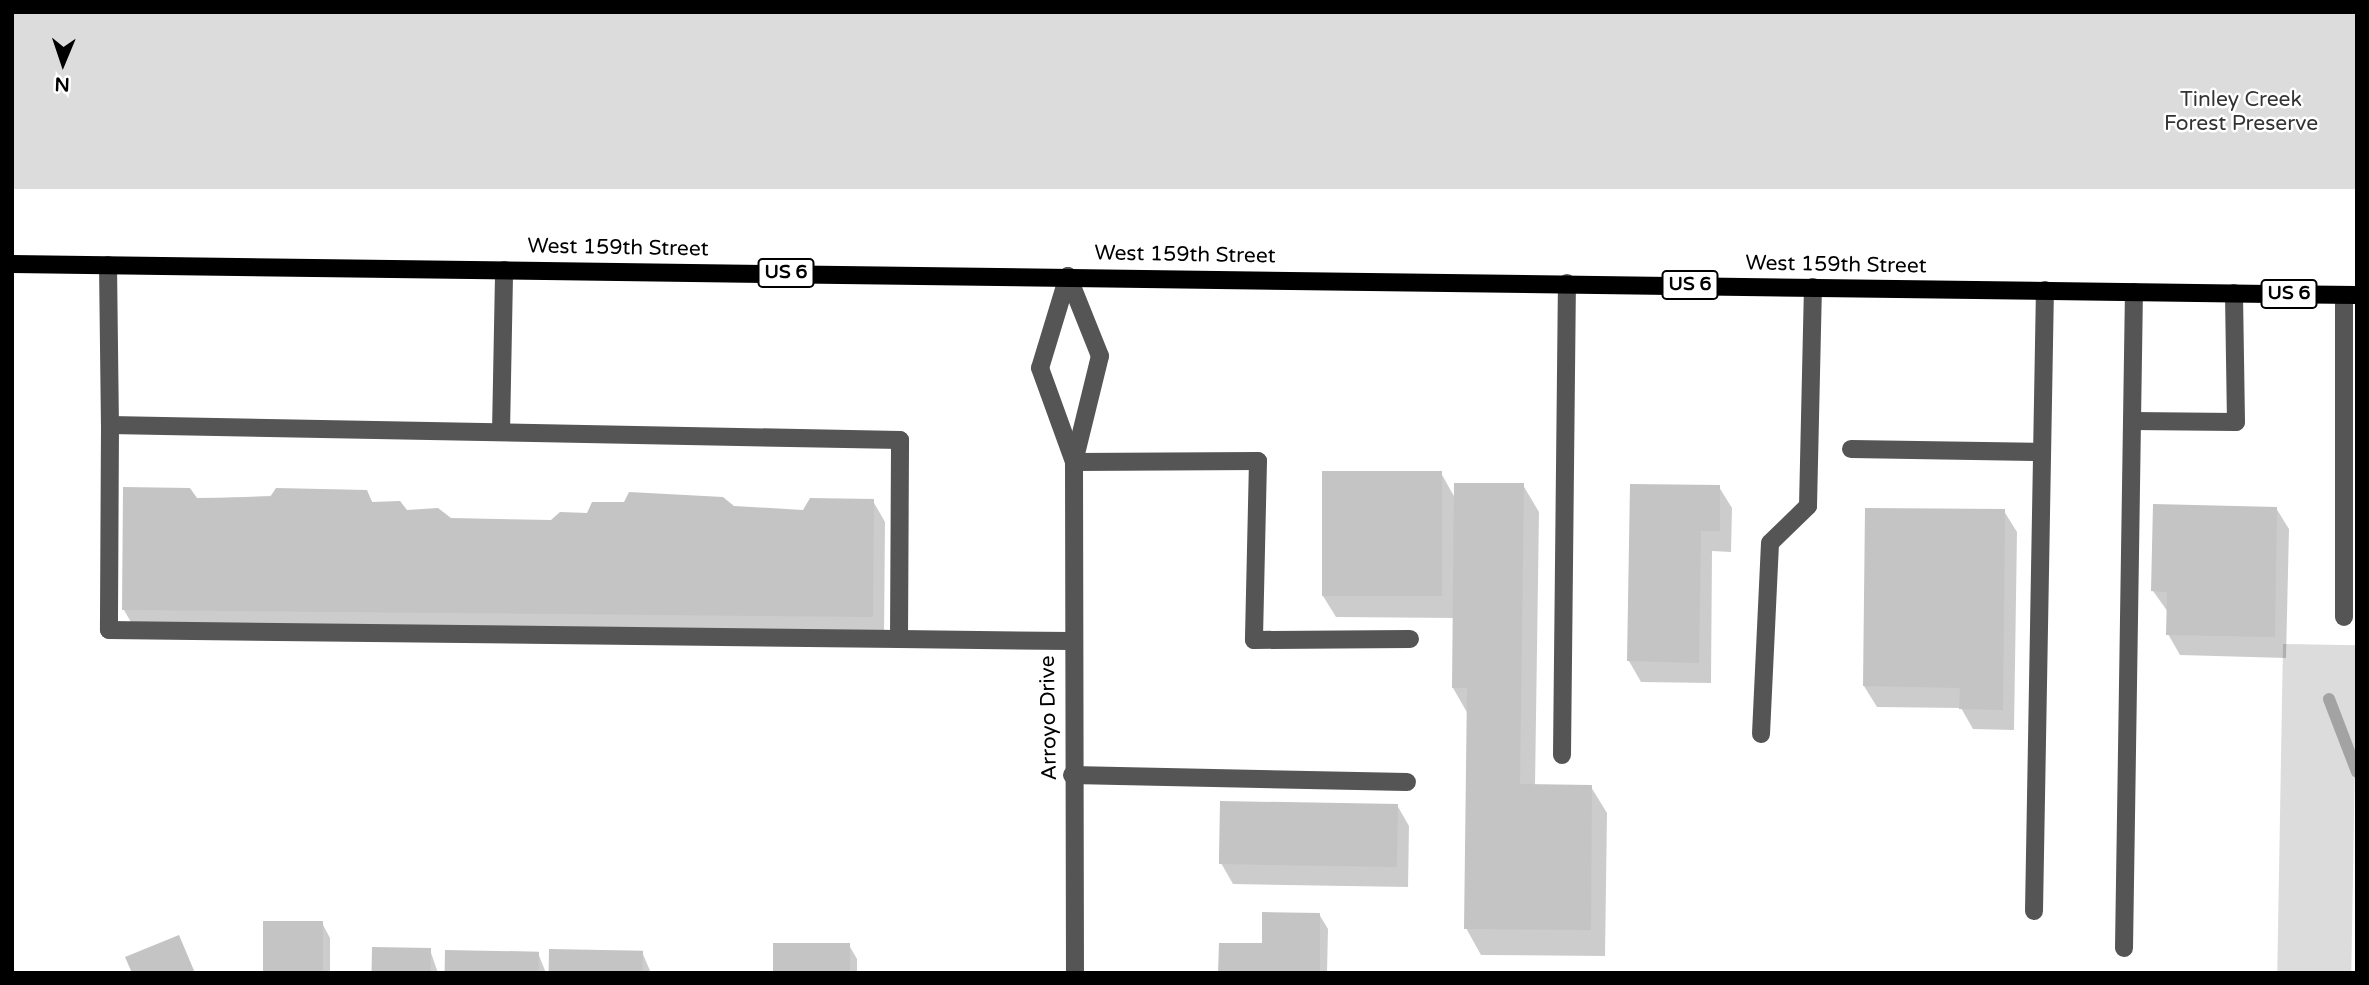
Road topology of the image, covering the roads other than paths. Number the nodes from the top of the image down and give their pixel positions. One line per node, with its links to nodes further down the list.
1 (12, 264): 2 (main road, West 159th Street / US 6)
2 (108, 265): 3 (main road, West 159th Street / US 6); 12 (street)
3 (504, 270): 4 (main road, West 159th Street / US 6); 13 (street)
4 (1068, 276): 5 (main road, West 159th Street / US 6); 16 (street, Arroyo Drive); 16 (street, Arroyo Drive)
5 (1567, 283): 6 (main road, West 159th Street / US 6); 22 (street)
6 (1813, 287): 7 (main road, West 159th Street / US 6); 21 (street)
7 (2045, 290): 8 (main road, West 159th Street / US 6); 15 (street)
8 (2134, 292): 9 (main road, West 159th Street / US 6); 11 (street)
9 (2234, 293): 10 (main road, West 159th Street / US 6); 11 (street)
10 (2350, 295): 17 (street)
11 (2132, 421): 26 (street)
12 (110, 425): 13 (street); 18 (street)
13 (502, 432): 18 (street)
14 (1851, 449): 15 (street)
15 (2042, 452): 25 (street)
16 (1074, 462): 19 (street); 20 (street, Arroyo Drive)
17 (2344, 617)
18 (899, 639): 20 (street)
19 (1410, 639)
20 (1071, 641): 23 (street, Arroyo Drive)
21 (1761, 734)
22 (1562, 755)
23 (1072, 775): 24 (street); 27 (street, Arroyo Drive)
24 (1407, 782)
25 (2034, 911)
26 (2124, 948)
27 (1075, 973)

